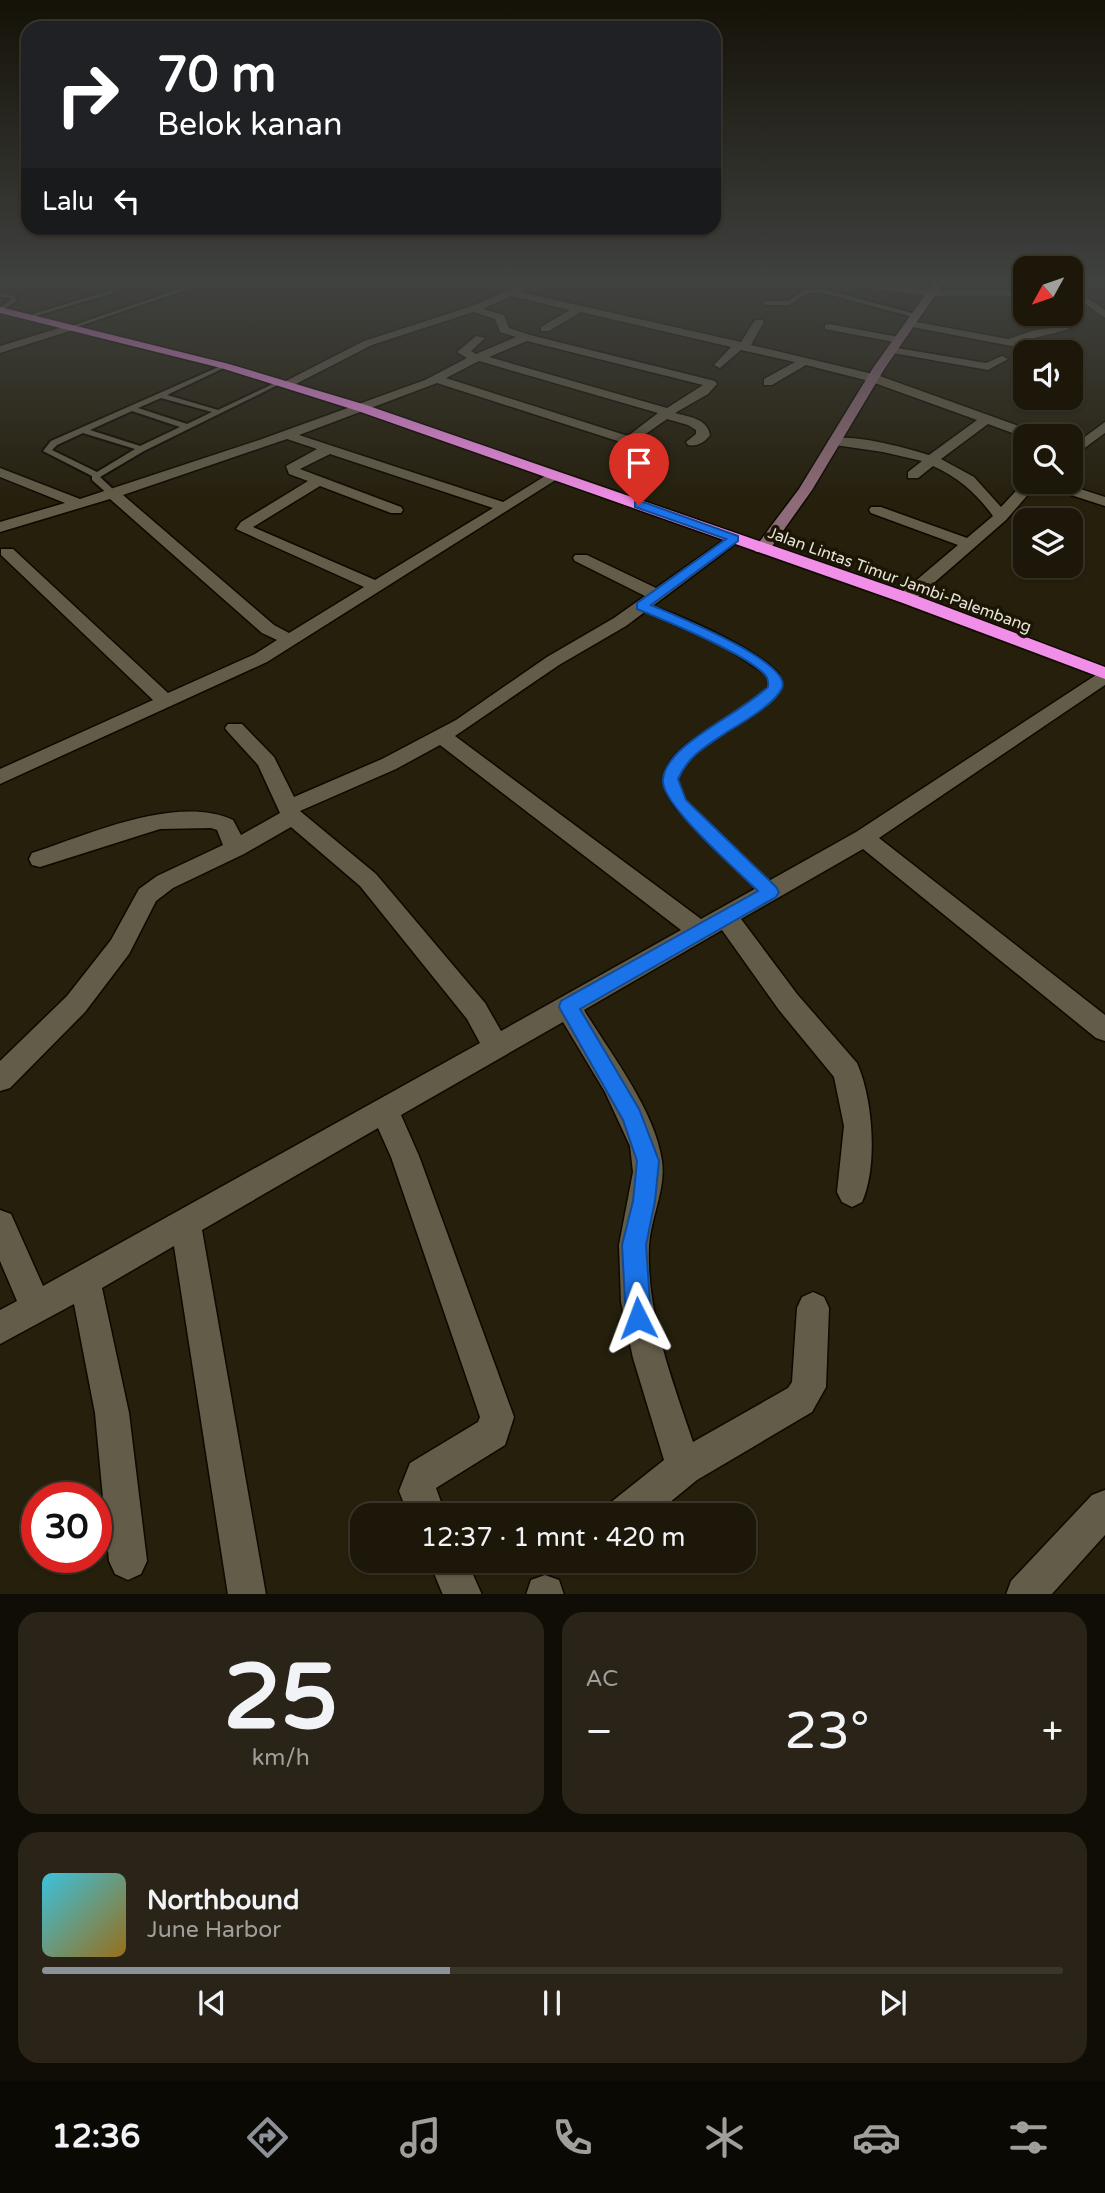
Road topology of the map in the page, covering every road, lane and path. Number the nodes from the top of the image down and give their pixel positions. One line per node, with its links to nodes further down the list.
1 (181, 355): 14 (highway, Jalan Lintas Timur Jambi-Palembang)
2 (341, 355): 18 (street)
3 (471, 355): 10 (street)
4 (483, 355): 10 (street)
5 (600, 355): 23 (street)
6 (731, 355): 13 (street)
7 (777, 355): 12 (street)
8 (888, 355): 15 (street)
9 (939, 355): 11 (street)
10 (477, 358): 16 (street); 23 (street)
11 (1002, 359)
12 (803, 362): 15 (street); 17 (street)
13 (720, 365)
14 (225, 366): 18 (highway, Jalan Lintas Timur Jambi-Palembang); 19 (lane)
15 (873, 378): 24 (street); 30 (street)
16 (436, 379): 21 (street); 23 (street)
17 (768, 382)
18 (284, 383): 21 (highway, Jalan Lintas Timur Jambi-Palembang); 22 (lane)
19 (159, 395): 20 (lane); 22 (lane)
20 (131, 408): 26 (lane); 28 (lane)
21 (362, 408): 29 (street); 39 (highway, Jalan Lintas Timur Jambi-Palembang)
22 (218, 412): 26 (lane)
23 (667, 414): 31 (street)
24 (987, 419): 27 (street); 35 (street)
25 (1105, 426): 32 (street)
26 (187, 427): 33 (lane)
27 (1013, 429)
28 (83, 430): 33 (lane); 37 (lane)
29 (284, 435): 34 (street); 42 (street)
30 (835, 441): 35 (street); 55 (street)
31 (693, 442)
32 (1083, 443)
33 (141, 449): 37 (lane)
34 (329, 449): 40 (street); 47 (street)
35 (933, 459): 38 (street); 50 (street)
36 (0, 472): 46 (street)
37 (97, 475): 42 (lane)
38 (913, 475)
39 (555, 476): 47 (street); 52 (highway, Jalan Lintas Timur Jambi-Palembang)
40 (317, 482): 48 (street); 57 (street)
41 (1105, 487): 45 (street)
42 (113, 494): 46 (street); 61 (street)
43 (1021, 494): 50 (street)
44 (1081, 494): 45 (street)
45 (1099, 500)
46 (79, 504): 51 (street)
47 (503, 508): 57 (street)
48 (396, 510)
49 (876, 510): 53 (street)
50 (1001, 517): 53 (street)
51 (0, 527)
52 (734, 538): 55 (highway, Jalan Lintas Timur Jambi-Palembang); 58 (street)
53 (969, 544): 59 (street)
54 (2, 548): 63 (street)
55 (762, 549): 59 (highway, Jalan Lintas Timur Jambi-Palembang)
56 (581, 558): 58 (street)
57 (377, 587): 61 (street)
58 (657, 595): 60 (street)
59 (906, 598): 62 (highway, Jalan Lintas Timur Jambi-Palembang)
60 (641, 606): 65 (street); 71 (lane)
61 (290, 640): 63 (street)
62 (1105, 675): 68 (street)
63 (165, 701): 66 (street)
64 (235, 728): 67 (street)
65 (442, 736): 67 (street); 73 (street)
66 (0, 777)
67 (290, 812): 69 (street); 76 (street)
68 (864, 838): 71 (street); 75 (street)
69 (236, 848): 70 (street); 77 (street)
70 (40, 859)
71 (770, 892): 72 (street)
72 (726, 917): 73 (street); 79 (street)
73 (700, 932): 74 (street)
74 (568, 1007): 76 (street); 86 (street)
75 (1105, 1030)
76 (496, 1047): 78 (street)
77 (0, 1079)
78 (384, 1110): 80 (street); 87 (street)
79 (852, 1192)
80 (186, 1223): 82 (street); 92 (street)
81 (0, 1225): 84 (street)
82 (85, 1280): 84 (street); 90 (street)
83 (813, 1307): 86 (street)
84 (36, 1308): 85 (street)
85 (0, 1328)
86 (684, 1467): 88 (street)
87 (422, 1503)
88 (639, 1503)
89 (1105, 1508): 94 (street)
90 (128, 1561)
91 (453, 1573): 93 (street)
92 (247, 1594)
93 (463, 1594)
94 (1025, 1594)

